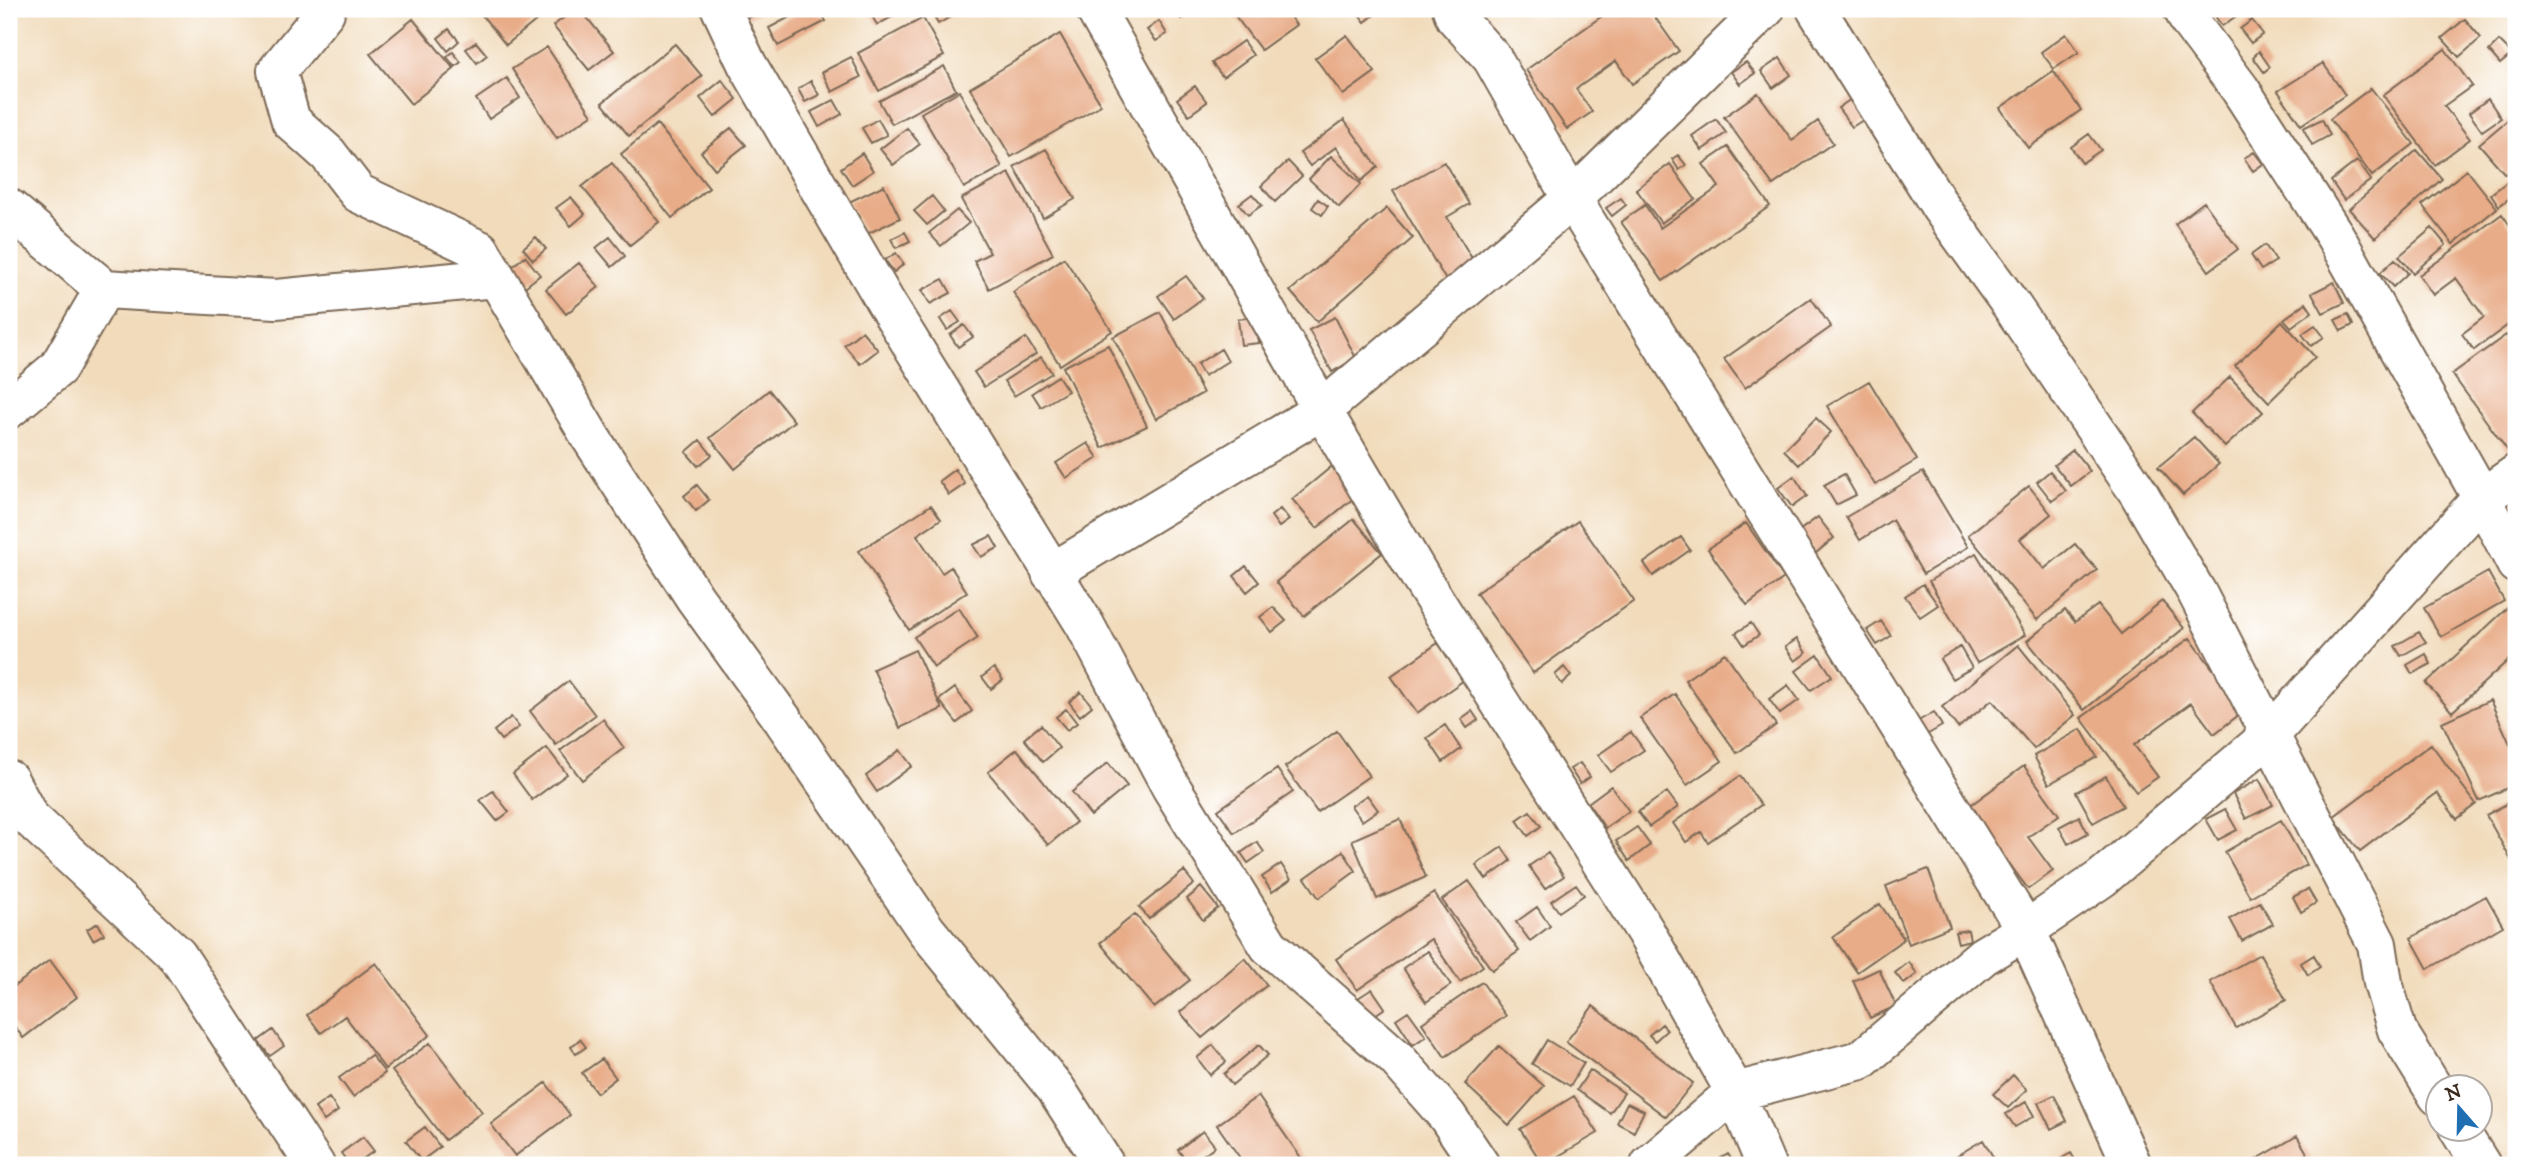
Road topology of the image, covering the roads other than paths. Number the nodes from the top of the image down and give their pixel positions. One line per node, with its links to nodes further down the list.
1 (325, 9): 10 (street)
2 (721, 9): 17 (street)
3 (1095, 9): 13 (street)
4 (1452, 9): 8 (street)
5 (1765, 9): 8 (street)
6 (1816, 9): 18 (street)
7 (2183, 9): 15 (street)
8 (1572, 199): 13 (street); 20 (street)
9 (9, 208): 11 (street)
10 (496, 278): 11 (street); 25 (street)
11 (104, 289): 12 (street)
12 (9, 408)
13 (1322, 410): 17 (street); 22 (street)
14 (2516, 474): 15 (street)
15 (2482, 498): 16 (street); 18 (street)
16 (2516, 564)
17 (1051, 573): 26 (street)
18 (2269, 736): 20 (street); 21 (street)
19 (9, 780): 24 (street)
20 (2026, 930): 22 (street); 29 (street)
21 (2424, 1074)
22 (1735, 1092): 27 (street); 28 (street)
23 (2467, 1142): 30 (street)
24 (315, 1165)
25 (1105, 1165)
26 (1480, 1165)
27 (1650, 1165)
28 (1766, 1165)
29 (2132, 1165)
30 (2482, 1165)

